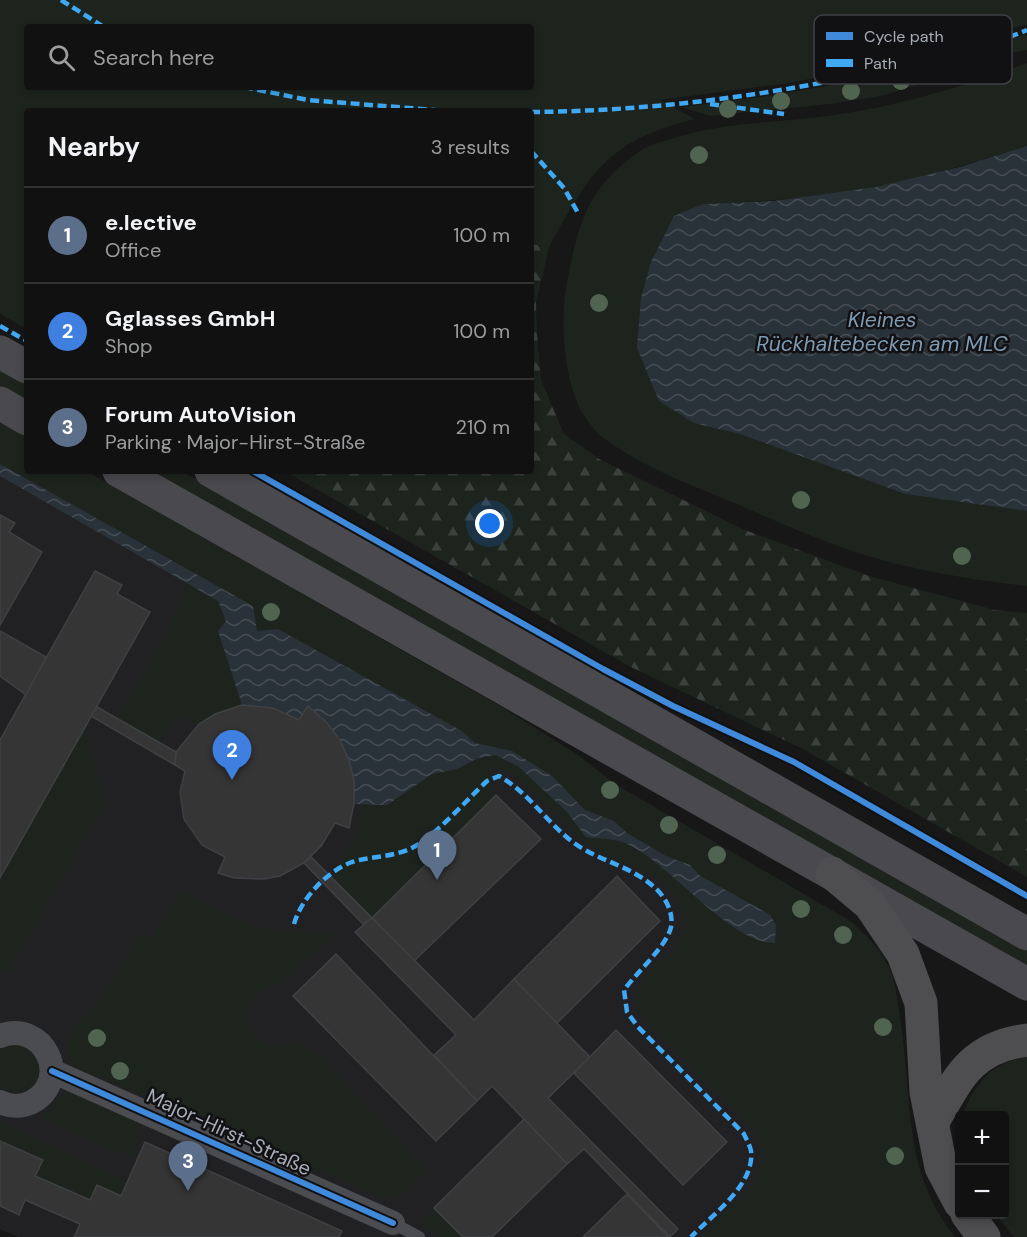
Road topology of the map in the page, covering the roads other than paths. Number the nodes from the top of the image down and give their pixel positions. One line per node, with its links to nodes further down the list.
1 (0, 352): 2 (main road)
2 (24, 365)
3 (0, 403): 4 (main road)
4 (24, 417)
5 (124, 474): 7 (main road)
6 (216, 474): 8 (main road)
7 (832, 873): 9 (main road); 14 (highway)
8 (1027, 934)
9 (1027, 984)
10 (0, 1036): 12 (street)
11 (1027, 1040): 14 (highway)
12 (52, 1071): 13 (street); 17 (street, Major-Hirst-Straße)
13 (0, 1102)
14 (933, 1122): 15 (highway)
15 (955, 1194)
16 (970, 1219): 19 (highway)
17 (393, 1223): 18 (lane)
18 (419, 1237)
19 (984, 1237)

